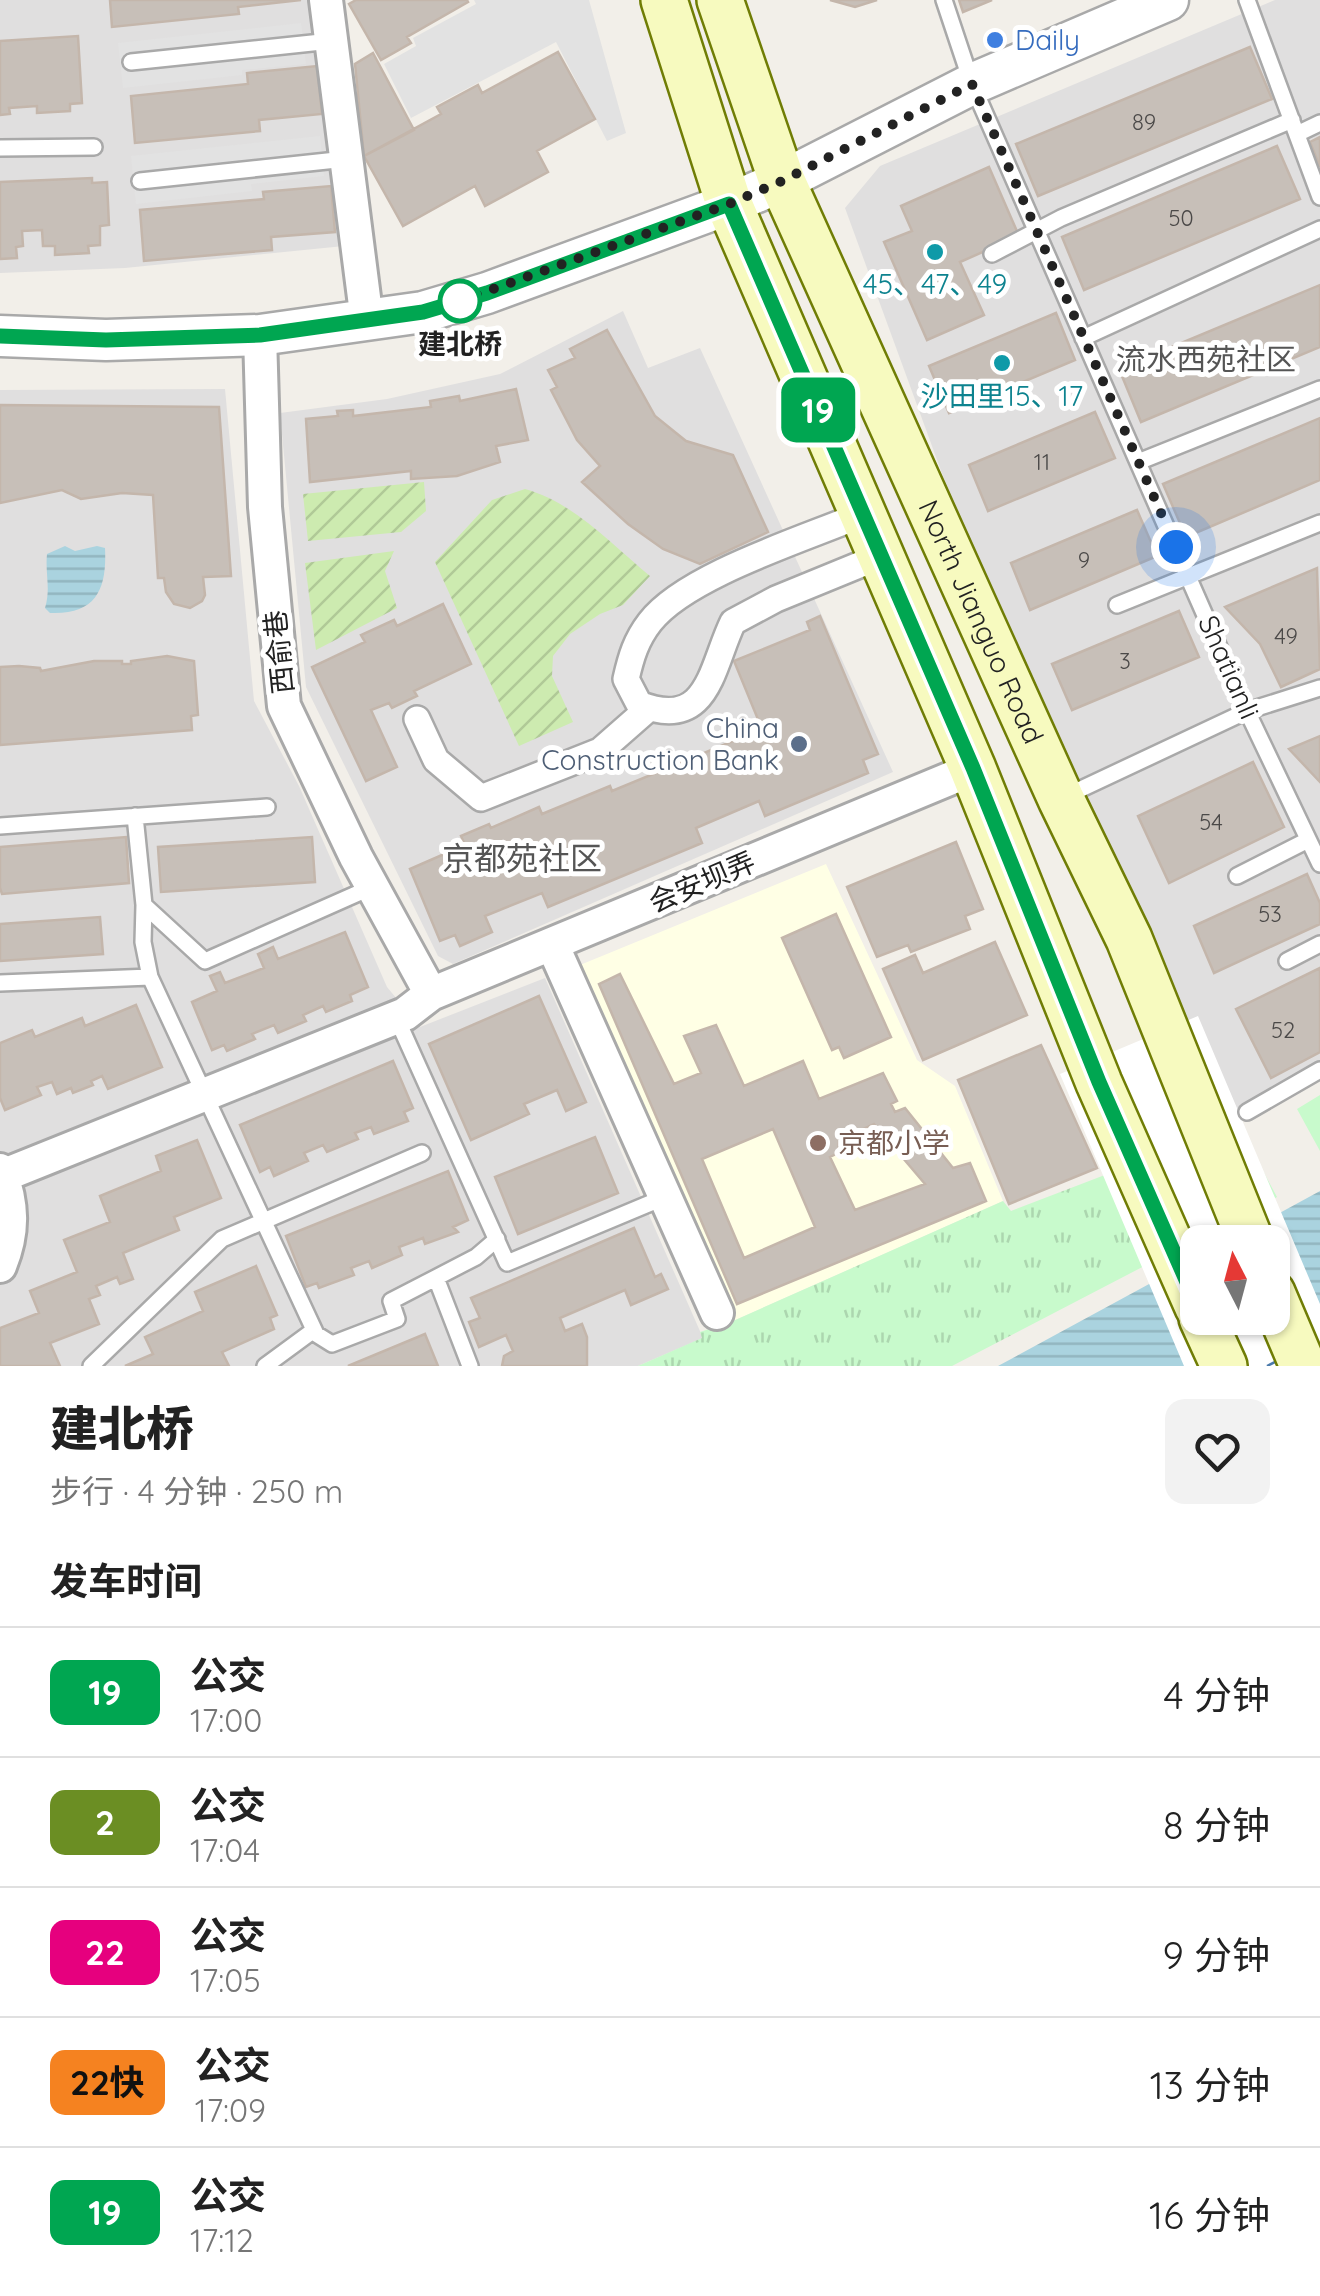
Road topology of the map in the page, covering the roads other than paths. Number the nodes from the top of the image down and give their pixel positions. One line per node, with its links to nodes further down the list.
1 (326, 0): 7 (street)
2 (664, 0): 18 (main road)
3 (720, 0): 16 (main road, North Jianguo Road)
4 (944, 0): 9 (lane, Shatianli)
5 (1168, 0): 9 (street)
6 (1248, 0): 11 (lane)
7 (331, 41): 8 (lane); 14 (street)
8 (131, 62)
9 (972, 84): 16 (street); 20 (lane, Shatianli)
10 (1320, 123): 11 (lane)
11 (1294, 126): 17 (lane); 20 (lane)
12 (94, 147): 13 (lane)
13 (0, 148)
14 (346, 158): 15 (lane); 22 (street)
15 (140, 181)
16 (782, 181): 18 (street); 38 (main road, North Jianguo Road)
17 (1320, 196)
18 (729, 204): 22 (street); 28 (main road)
19 (1320, 229): 25 (lane)
20 (1037, 232): 21 (lane); 25 (lane, Shatianli)
21 (992, 254)
22 (367, 321): 23 (street)
23 (260, 335): 24 (street); 45 (street, 西俞巷)
24 (0, 336)
25 (1084, 338): 27 (lane, Shatianli)
26 (1320, 389): 27 (lane)
27 (1138, 462): 31 (lane, Shatianli)
28 (864, 514): 30 (main road); 34 (street)
29 (1320, 524): 31 (lane)
30 (881, 556): 34 (street); 37 (main road)
31 (1188, 576): 32 (lane); 35 (lane, Shatianli)
32 (1117, 605)
33 (1320, 688): 35 (lane)
34 (649, 708): 36 (street)
35 (1247, 711): 38 (lane); 42 (lane, Shatianli)
36 (417, 720)
37 (973, 768): 47 (street, 会安坝弄); 64 (main road)
38 (1061, 799): 61 (main road, North Jianguo Road)
39 (267, 807): 40 (lane)
40 (135, 816): 41 (lane); 46 (lane)
41 (0, 826)
42 (1308, 840): 43 (lane, Shatianli); 44 (lane)
43 (1320, 864)
44 (1237, 876)
45 (372, 886): 46 (lane); 52 (street, 西俞巷)
46 (144, 905): 50 (lane)
47 (552, 944): 52 (street, 会安坝弄); 59 (street)
48 (1320, 944): 49 (lane)
49 (1288, 961)
50 (150, 977): 51 (lane); 55 (lane)
51 (0, 983)
52 (432, 994): 53 (street, 会安坝弄)
53 (396, 1017): 55 (street, 会安坝弄); 62 (lane)
54 (1320, 1070): 56 (lane)
55 (204, 1094): 58 (street, 会安坝弄); 60 (lane)
56 (1247, 1112)
57 (422, 1153): 60 (lane)
58 (1, 1173): 63 (street)
59 (665, 1197): 62 (lane); 66 (street)
60 (262, 1220): 67 (lane); 70 (lane)
61 (1245, 1225)
62 (497, 1239): 65 (lane)
63 (0, 1266)
64 (1180, 1266)
65 (436, 1278): 67 (lane); 72 (lane)
66 (717, 1313)
67 (314, 1330): 71 (lane)
68 (1210, 1335): 73 (main road)
69 (1290, 1335): 74 (main road)
70 (91, 1366)
71 (265, 1366)
72 (470, 1366)
73 (1224, 1366)
74 (1303, 1366)

